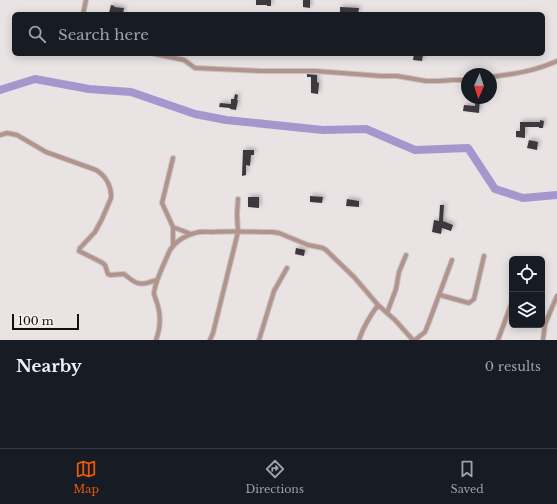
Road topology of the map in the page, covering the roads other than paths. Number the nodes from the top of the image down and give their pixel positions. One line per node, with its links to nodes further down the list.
1 (86, 0): 2 (street)
2 (83, 12)
3 (165, 56): 6 (street)
4 (557, 61): 5 (street)
5 (497, 76)
6 (461, 80)
7 (0, 135): 18 (street)
8 (173, 158): 10 (street)
9 (238, 199): 11 (street)
10 (173, 227): 12 (street); 13 (street)
11 (238, 232): 12 (street); 21 (street); 25 (street)
12 (191, 234): 13 (street)
13 (173, 246): 18 (street)
14 (406, 255): 23 (street)
15 (484, 256): 19 (street)
16 (452, 260): 19 (street)
17 (287, 268): 26 (street)
18 (157, 280): 24 (street)
19 (440, 295): 28 (street)
20 (557, 296): 30 (street)
21 (378, 305): 23 (street); 27 (street)
22 (509, 310): 29 (street)
23 (387, 313): 28 (street)
24 (156, 340)
25 (210, 340)
26 (259, 340)
27 (359, 340)
28 (414, 340)
29 (498, 340)
30 (543, 340)

